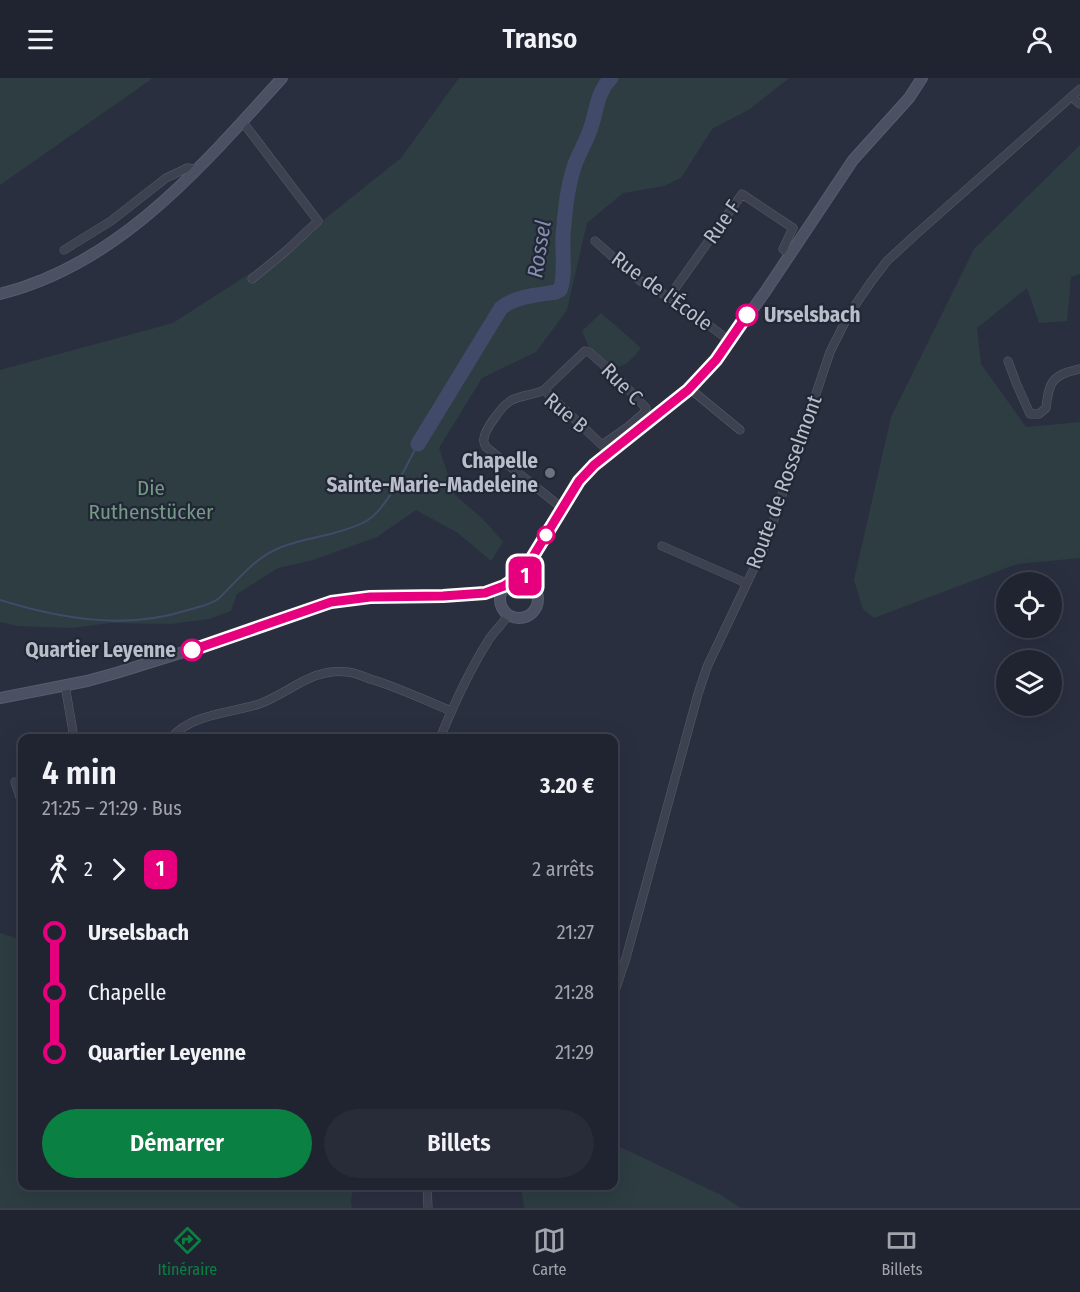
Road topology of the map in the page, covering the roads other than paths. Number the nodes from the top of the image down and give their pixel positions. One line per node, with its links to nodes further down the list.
1 (282, 78): 6 (main road)
2 (922, 78): 10 (main road)
3 (1080, 89): 4 (street, Route de Rosselmont)
4 (1072, 97): 5 (street); 24 (street, Route de Rosselmont)
5 (1080, 104)
6 (242, 121): 7 (main road); 11 (street)
7 (198, 169): 9 (street); 12 (main road)
8 (594, 241): 13 (street, Rue de l'École)
9 (64, 250)
10 (790, 254): 13 (street, Rue F); 14 (main road)
11 (252, 279)
12 (0, 294)
13 (669, 297): 14 (street, Rue de l'École)
14 (730, 341): 17 (main road)
15 (1008, 361): 16 (street)
16 (1080, 369)
17 (689, 388): 19 (main road); 20 (street)
18 (544, 390): 19 (street, Rue B); 19 (street, Rue C); 21 (street, Rue B)
19 (631, 430): 21 (main road)
20 (740, 430)
21 (562, 508): 23 (main road)
22 (662, 546): 24 (street)
23 (524, 580): 25 (main road); 28 (main road)
24 (746, 583): 37 (street, Route de Rosselmont)
25 (504, 586): 26 (main road); 27 (main road)
26 (485, 593): 27 (main road); 29 (main road)
27 (500, 602): 28 (main road)
28 (508, 615): 31 (street)
29 (64, 685): 30 (main road); 32 (street)
30 (0, 698)
31 (451, 711): 33 (street); 34 (street)
32 (73, 734)
33 (174, 734)
34 (442, 734)
35 (15, 782): 36 (street)
36 (18, 791)
37 (618, 981)
38 (427, 1190): 39 (street)
39 (428, 1208)

